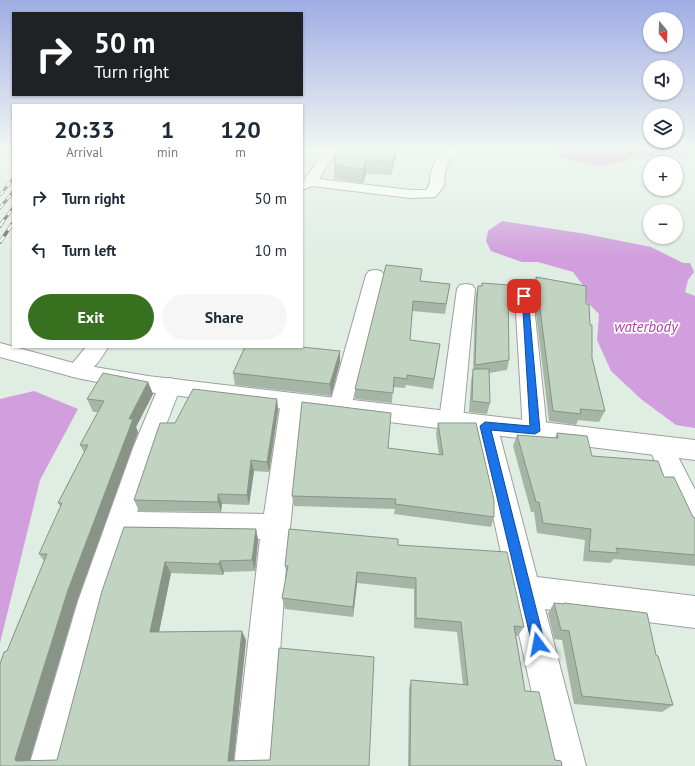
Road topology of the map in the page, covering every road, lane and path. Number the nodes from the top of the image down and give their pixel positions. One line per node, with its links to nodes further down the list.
1 (314, 185): 2 (street)
2 (437, 185)
3 (375, 275): 11 (street)
4 (466, 289): 12 (street)
5 (524, 296): 14 (street)
6 (97, 348): 8 (street)
7 (0, 350): 8 (street)
8 (77, 371): 9 (street)
9 (170, 386): 10 (street); 18 (street)
10 (292, 401): 11 (street); 19 (street)
11 (340, 407): 12 (street)
12 (450, 420): 13 (street)
13 (485, 426): 14 (street); 20 (street)
14 (535, 431): 15 (street)
15 (660, 446): 16 (street); 17 (street)
16 (695, 450)
17 (695, 518)
18 (119, 524): 19 (street); 22 (street)
19 (276, 527): 23 (street)
20 (525, 591): 21 (street); 24 (street)
21 (695, 612)
22 (48, 766)
23 (253, 766)
24 (567, 766)

